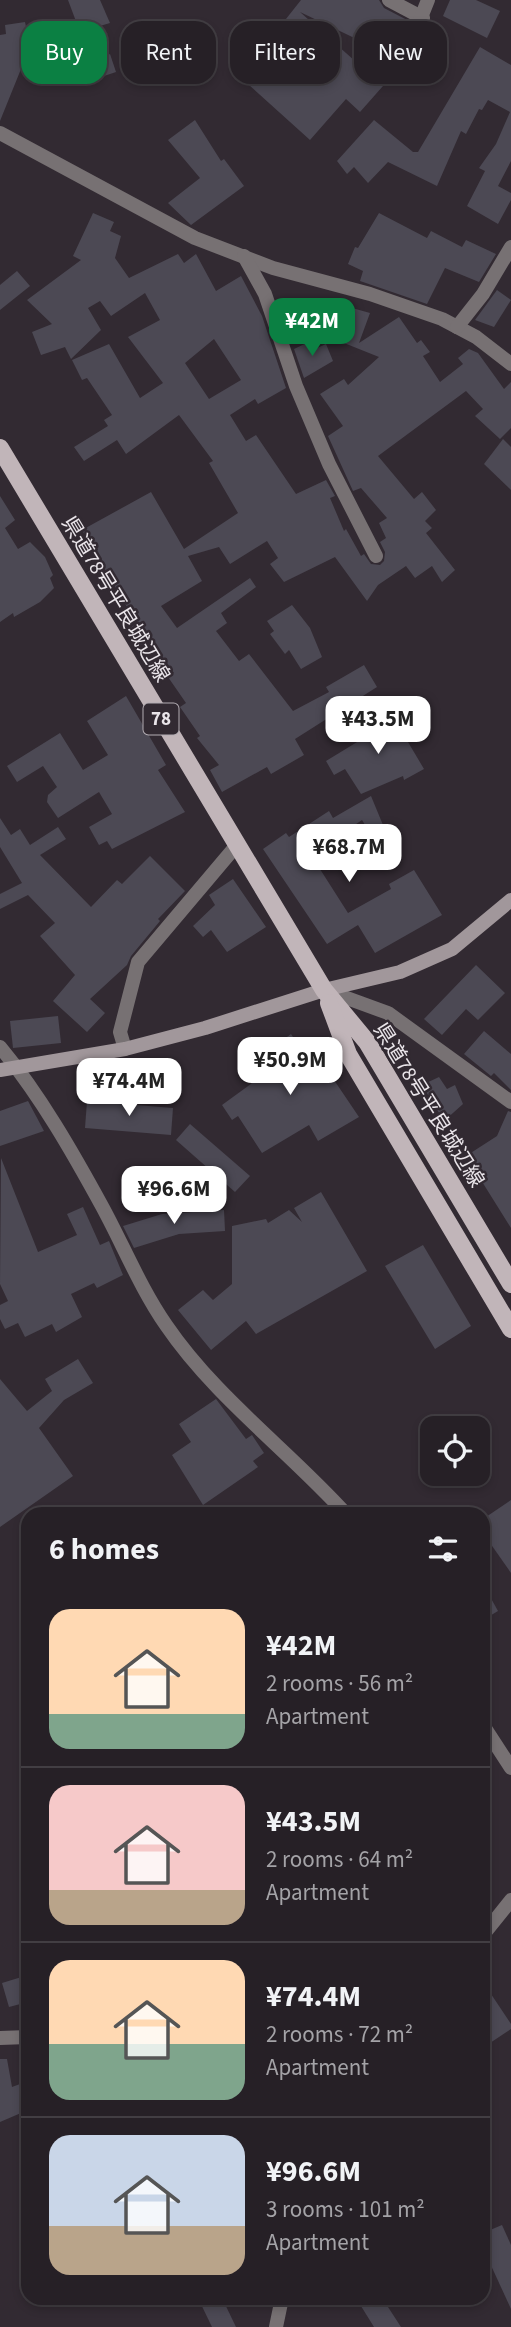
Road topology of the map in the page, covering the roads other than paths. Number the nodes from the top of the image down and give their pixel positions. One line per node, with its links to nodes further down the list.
1 (389, 0): 3 (street)
2 (428, 0): 3 (street)
3 (423, 18): 4 (street)
4 (422, 21)
5 (0, 133): 7 (street)
6 (511, 247): 8 (street)
7 (244, 256): 8 (street); 11 (street)
8 (457, 327): 9 (street)
9 (511, 364)
10 (0, 448): 12 (main road, 県道78号平良城辺線 / 78)
11 (376, 555)
12 (236, 846): 14 (main road, 県道78号平良城辺線 / 78); 16 (street)
13 (511, 900): 14 (street)
14 (324, 990): 16 (street); 19 (street); 20 (main road, 県道78号平良城辺線 / 78); 21 (main road, 県道78号平良城辺線 / 78)
15 (0, 1047): 17 (street)
16 (125, 1049): 17 (street)
17 (17, 1067): 18 (street); 22 (street)
18 (0, 1070)
19 (511, 1102)
20 (511, 1284)
21 (511, 1329)
22 (340, 1507)
23 (490, 1735): 24 (street)
24 (511, 1768)
25 (511, 1900): 26 (street)
26 (490, 1926)
27 (21, 2037): 28 (street)
28 (0, 2038)
29 (281, 2305): 30 (street)
30 (276, 2327)

